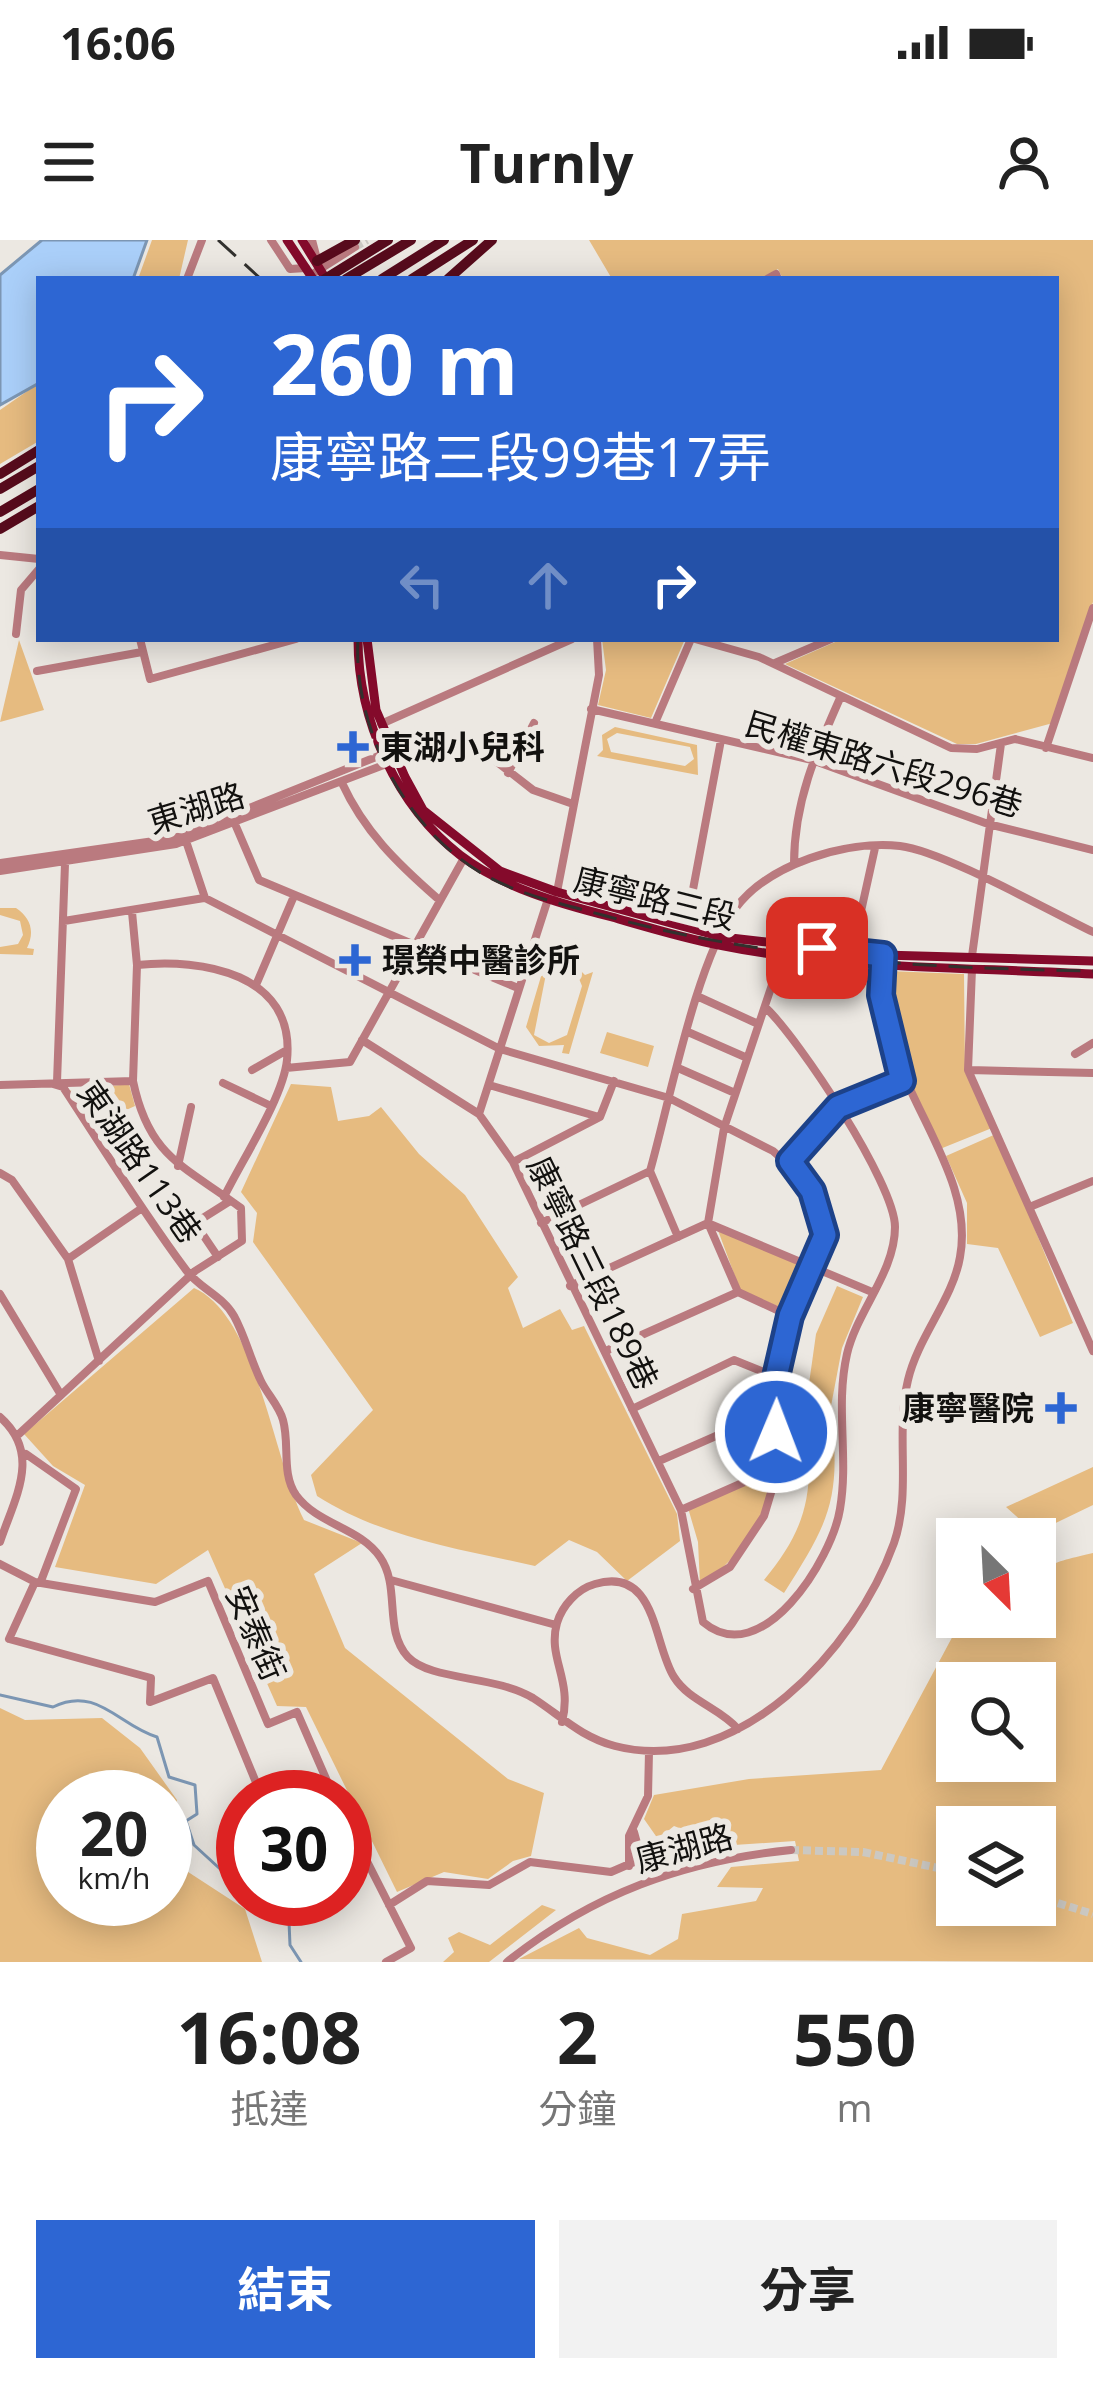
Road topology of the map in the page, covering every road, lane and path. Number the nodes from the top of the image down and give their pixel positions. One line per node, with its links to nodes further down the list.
1 (202, 240): 13 (street)
2 (272, 240): 12 (street)
3 (287, 240): 12 (main road)
4 (302, 240): 12 (main road)
5 (312, 240): 12 (street)
6 (388, 240): 12 (highway, bridge)
7 (411, 240): 14 (highway)
8 (445, 240): 15 (highway)
9 (473, 240): 16 (highway)
10 (491, 240): 17 (highway)
11 (353, 242): 12 (highway)
12 (317, 273)
13 (188, 276)
14 (351, 276)
15 (387, 276)
16 (417, 276)
17 (451, 276)
18 (36, 450): 20 (highway)
19 (36, 468): 21 (highway)
20 (0, 472)
21 (0, 489)
22 (36, 491): 24 (highway)
23 (36, 508): 25 (highway)
24 (0, 512)
25 (0, 530)
26 (0, 555): 27 (street)
27 (36, 559)
28 (36, 572): 30 (street)
29 (1093, 608): 51 (street)
30 (16, 634)
31 (140, 642): 40 (street)
32 (285, 642): 40 (street)
33 (363, 642): 47 (main road, 康寧路三段)
34 (363, 642): 52 (main road, 康寧路三段)
35 (565, 642): 47 (street)
36 (597, 642): 44 (street)
37 (692, 642): 46 (street)
38 (703, 642): 41 (street)
39 (824, 642): 41 (street)
40 (142, 652): 42 (street)
41 (774, 664): 43 (street)
42 (37, 671)
43 (842, 696): 49 (street); 54 (street)
44 (591, 709): 46 (street, 民權東路六段296巷); 57 (street)
45 (534, 723): 55 (street)
46 (656, 723): 48 (street, 民權東路六段296巷)
47 (381, 724): 52 (main road, 康寧路三段)
48 (721, 740): 54 (street, 民權東路六段296巷); 74 (street)
49 (1001, 744): 51 (street); 59 (street)
50 (479, 748): 55 (street)
51 (1046, 748): 53 (street)
52 (391, 757): 56 (street, 東湖路); 60 (street, 東湖路); 63 (main road, 康寧路三段); 69 (main road, 康寧路三段)
53 (1093, 758)
54 (812, 760): 59 (street, 民權東路六段296巷); 65 (street)
55 (508, 773): 57 (street)
56 (342, 782): 58 (street, 東湖路); 71 (street)
57 (574, 804): 69 (street)
58 (235, 824): 60 (street, 東湖路); 68 (street)
59 (988, 824): 62 (street, 民權東路六段296巷); 67 (street)
60 (185, 838): 64 (street, 東湖路); 66 (street, 東湖路); 70 (street)
61 (875, 848): 65 (street); 67 (street); 79 (street)
62 (1093, 850)
63 (464, 858): 69 (main road, 康寧路三段); 71 (street)
64 (64, 864): 66 (street, 東湖路); 73 (street, 東湖路113巷)
65 (794, 864): 77 (street)
66 (0, 867)
67 (982, 880): 75 (street); 83 (street)
68 (294, 896): 76 (street); 78 (street)
69 (553, 896): 74 (main road, 康寧路三段); 77 (main road, 康寧路三段); 87 (street)
70 (205, 897): 72 (street); 76 (street)
71 (437, 898): 78 (street)
72 (132, 912): 73 (street); 84 (street)
73 (64, 921): 108 (street, 東湖路113巷)
74 (686, 929): 77 (main road, 康寧路三段)
75 (1093, 932)
76 (276, 934): 86 (street); 88 (street)
77 (720, 941): 79 (main road, 康寧路三段); 80 (main road, 康寧路三段); 89 (street)
78 (413, 945): 87 (street); 88 (street)
79 (852, 952): 81 (main road, 康寧路三段)
80 (782, 955): 81 (main road, 康寧路三段); 90 (street)
81 (882, 960): 83 (main road, 康寧路三段); 104 (street)
82 (1093, 961): 83 (main road, 康寧路三段)
83 (972, 962): 85 (main road, 康寧路三段); 102 (street)
84 (137, 965): 86 (street); 105 (street)
85 (1093, 974)
86 (256, 985): 96 (street)
87 (518, 988): 95 (street)
88 (388, 991): 93 (street); 95 (street)
89 (699, 997): 91 (street); 92 (street)
90 (766, 1008): 91 (street); 114 (street)
91 (756, 1023): 98 (street)
92 (688, 1032): 98 (street); 100 (street)
93 (362, 1040): 99 (street); 116 (street, 康寧路三段189巷)
94 (1093, 1043): 97 (street)
95 (500, 1049): 106 (street); 110 (street)
96 (287, 1050): 99 (street); 101 (street)
97 (1075, 1054)
98 (746, 1058): 111 (street)
99 (285, 1068): 113 (street)
100 (678, 1068): 111 (street); 112 (street)
101 (252, 1070)
102 (968, 1070): 103 (street); 126 (street)
103 (1093, 1073)
104 (902, 1081): 114 (street); 161 (street)
105 (133, 1082): 108 (street); 121 (street)
106 (614, 1082): 112 (street); 117 (street)
107 (223, 1083): 113 (street)
108 (53, 1084): 109 (street); 127 (street, 東湖路113巷)
109 (0, 1085)
110 (489, 1085): 116 (street); 117 (street)
111 (735, 1093): 118 (street)
112 (669, 1098): 118 (street); 122 (street)
113 (269, 1105): 125 (street)
114 (838, 1107): 119 (street); 137 (street)
115 (191, 1108): 121 (street)
116 (479, 1114): 120 (street, 康寧路三段189巷)
117 (601, 1117): 120 (street)
118 (724, 1128): 119 (street); 129 (street)
119 (790, 1161): 133 (street)
120 (513, 1162): 128 (street, 康寧路三段189巷)
121 (178, 1167): 125 (street)
122 (650, 1171): 128 (street); 130 (street)
123 (0, 1173): 132 (street)
124 (1093, 1181): 126 (street)
125 (227, 1199): 131 (street); 131 (street)
126 (1032, 1206): 141 (street)
127 (142, 1208): 132 (street); 134 (street, 東湖路113巷)
128 (541, 1223): 135 (street, 康寧路三段189巷)
129 (708, 1223): 130 (street); 133 (street); 136 (street)
130 (678, 1237): 135 (street)
131 (218, 1257): 134 (street)
132 (68, 1259): 142 (street)
133 (812, 1267): 137 (street); 139 (street)
134 (190, 1277): 142 (street, 東湖路113巷); 156 (street, 東湖路113巷)
135 (570, 1286): 140 (street, 康寧路三段189巷)
136 (738, 1292): 139 (street); 140 (street)
137 (872, 1292): 158 (street)
138 (0, 1294): 144 (street)
139 (790, 1316): 143 (street)
140 (608, 1350): 145 (street, 康寧路三段189巷)
141 (1093, 1351)
142 (100, 1363): 144 (street, 東湖路113巷)
143 (776, 1377): 145 (street); 146 (street)
144 (61, 1395): 149 (street, 東湖路113巷)
145 (632, 1408): 151 (street, 康寧路三段189巷)
146 (775, 1410): 151 (street); 152 (street)
147 (0, 1417): 148 (street)
148 (4, 1427): 149 (street)
149 (19, 1434): 150 (street)
150 (26, 1454): 154 (street); 157 (street)
151 (658, 1461): 153 (street, 康寧路三段189巷)
152 (776, 1468): 153 (street); 158 (street)
153 (681, 1510): 158 (street, 康寧路三段189巷)
154 (0, 1542)
155 (0, 1564): 157 (street, 安泰街)
156 (391, 1580): 159 (street); 160 (street)
157 (38, 1582): 163 (street, 安泰街); 164 (street, 安泰街)
158 (692, 1589)
159 (556, 1625): 160 (street); 161 (street)
160 (562, 1722): 162 (street)
161 (738, 1730): 162 (street)
162 (649, 1752): 165 (street)
163 (251, 1770)
164 (322, 1770)
165 (635, 1824): 167 (street); 169 (street)
166 (791, 1850): 168 (street, 康湖路)
167 (652, 1852): 168 (street); 169 (street)
168 (698, 1863): 173 (street, 康湖路)
169 (629, 1866): 171 (street)
170 (372, 1874): 171 (street)
171 (389, 1905): 172 (street)
172 (386, 1962)
173 (507, 1962)

